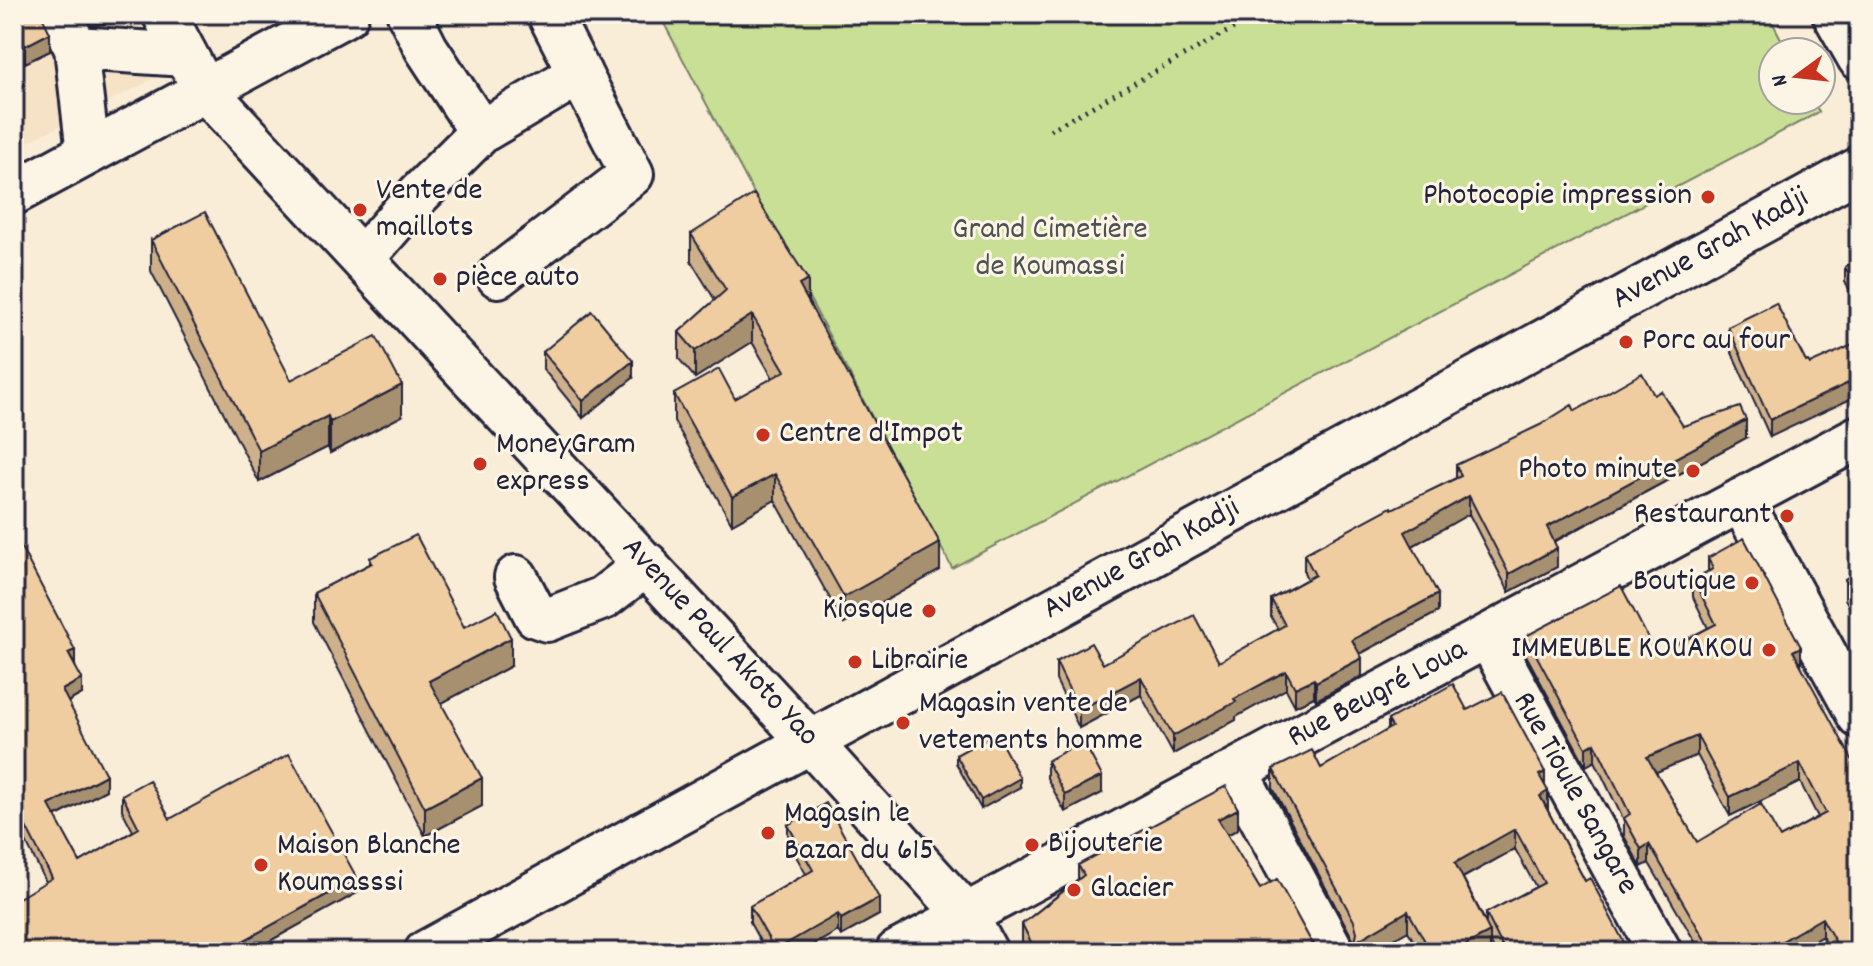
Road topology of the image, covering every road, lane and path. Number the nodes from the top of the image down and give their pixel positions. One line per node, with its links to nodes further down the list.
1 (164, 14): 9 (street, Avenue Paul Akoto Yao)
2 (347, 14): 9 (street)
3 (409, 14): 12 (street)
4 (549, 14): 10 (street)
5 (1259, 14): 11 (path)
6 (1834, 14): 8 (street)
7 (68, 31): 9 (street); 13 (street)
8 (1859, 58)
9 (195, 72): 13 (street); 16 (street, Avenue Paul Akoto Yao)
10 (580, 73): 12 (street); 17 (street)
11 (1050, 130)
12 (481, 132): 16 (street)
13 (88, 153): 15 (street)
14 (1859, 169): 24 (street, Avenue Grah Kadji)
15 (14, 193)
16 (362, 259): 20 (street, Avenue Paul Akoto Yao)
17 (498, 276)
18 (1859, 437): 19 (street, Rue Beugré Loua)
19 (1741, 500): 22 (street, Rue Beugré Loua); 23 (street)
20 (647, 564): 21 (street); 24 (street, Avenue Paul Akoto Yao)
21 (516, 577)
22 (1488, 636): 25 (street, Rue Beugré Loua); 31 (street, Rue Tioule Sangare)
23 (1859, 716)
24 (810, 742): 26 (street, Avenue Paul Akoto Yao); 27 (street, Avenue Grah Kadji)
25 (1236, 771): 26 (street, Rue Beugré Loua); 30 (street)
26 (966, 915): 28 (street, Rue Beugré Loua); 29 (street, Avenue Paul Akoto Yao)
27 (426, 952)
28 (897, 952)
29 (986, 952)
30 (1333, 952)
31 (1660, 952)

